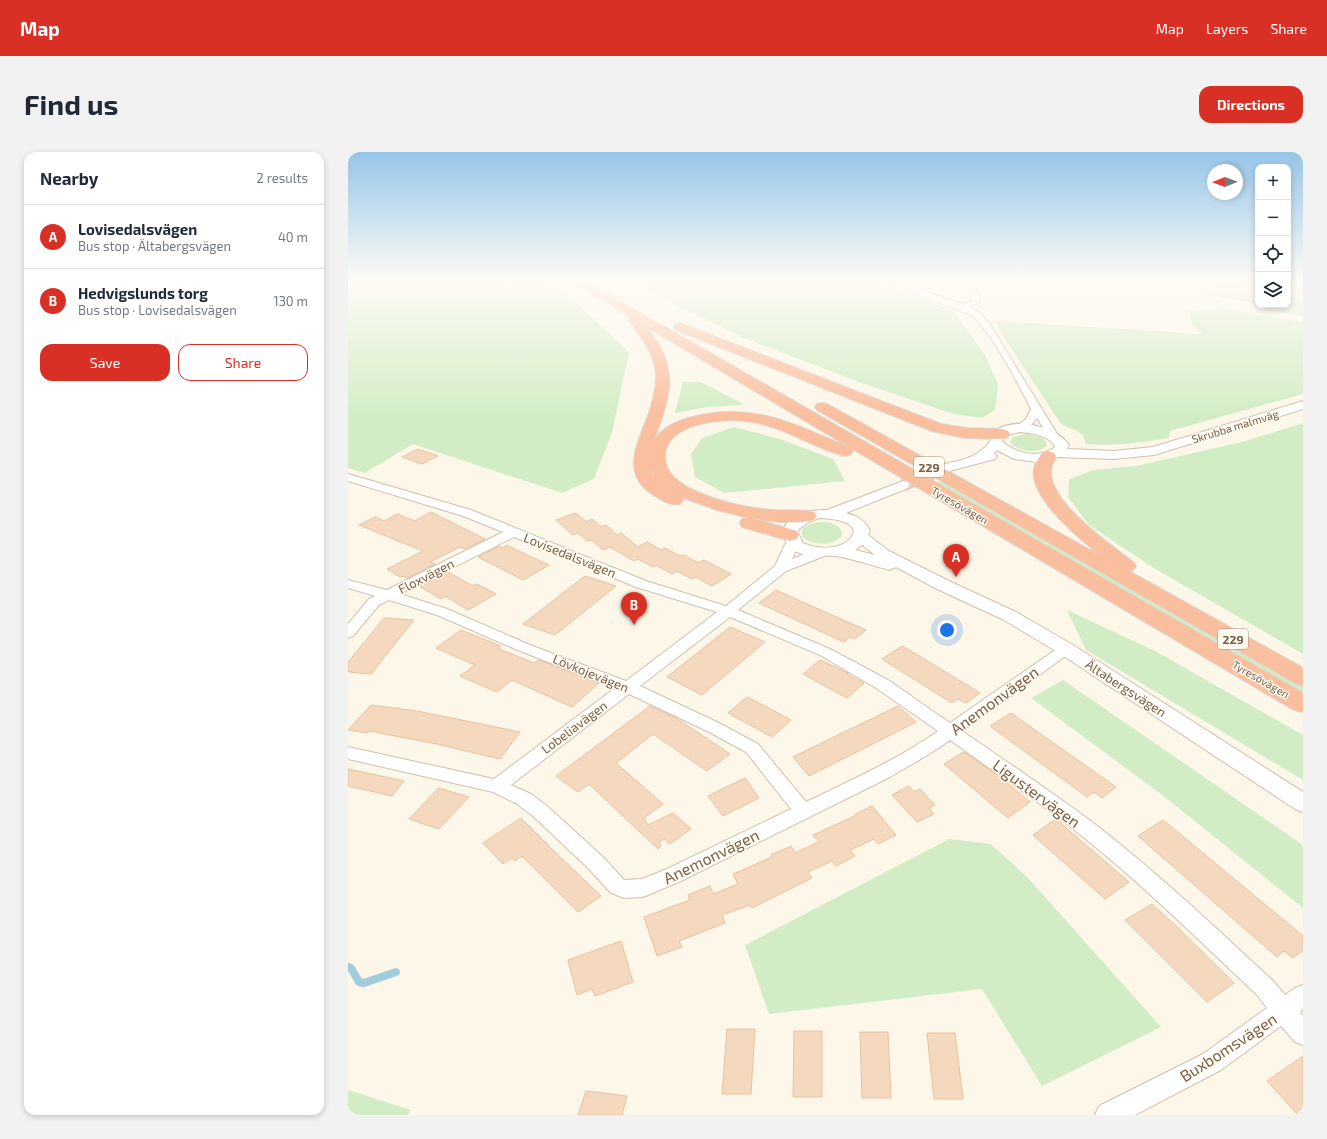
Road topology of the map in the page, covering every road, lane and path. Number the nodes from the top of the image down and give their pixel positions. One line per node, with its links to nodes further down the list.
1 (638, 325): 24 (highway)
2 (651, 325): 18 (highway, Tyresövägen / 229)
3 (676, 325): 5 (highway, Tyresövägen / 229)
4 (986, 325): 7 (street)
5 (680, 327): 9 (highway); 30 (highway, Tyresövägen / 229)
6 (1303, 405): 11 (street, Skrubba malmväg)
7 (1036, 409): 8 (street); 10 (street)
8 (1018, 429): 9 (street); 10 (street, Skrubba malmväg)
9 (999, 438): 13 (street); 14 (street)
10 (1056, 438): 11 (street, Skrubba malmväg); 12 (street)
11 (1166, 446): 12 (street, Skrubba malmväg)
12 (1053, 455): 13 (street, Skrubba malmväg); 30 (highway)
13 (1018, 456): 14 (street, Skrubba malmväg)
14 (979, 458): 15 (street)
15 (946, 468)
16 (348, 477): 22 (street, Lovisedalsvägen)
17 (903, 485): 19 (street)
18 (936, 490): 21 (highway); 36 (highway, Tyresövägen / 229)
19 (878, 497): 20 (street); 23 (street)
20 (829, 514): 21 (street); 23 (street, Ältabergsvägen)
21 (808, 516): 24 (street)
22 (514, 532): 29 (street, Floxvägen); 31 (street, Lovisedalsvägen)
23 (860, 532): 25 (street); 28 (street, Ältabergsvägen)
24 (791, 538): 25 (street, Ältabergsvägen); 26 (street)
25 (828, 552): 26 (street); 28 (street, Ältabergsvägen)
26 (781, 568): 31 (street)
27 (348, 584): 29 (street, Lövkojevägen)
28 (943, 584): 33 (street, Ältabergsvägen)
29 (388, 595): 32 (street, Floxvägen); 35 (street, Lövkojevägen)
30 (1178, 608): 34 (highway, Tyresövägen / 229)
31 (728, 611): 35 (street, Lobeliavägen); 37 (street, Ligustervägen)
32 (348, 633)
33 (1066, 649): 37 (street, Anemonvägen); 40 (street, Ältabergsvägen)
34 (1303, 678)
35 (627, 687): 39 (street, Lobeliavägen); 41 (street, Lövkojevägen)
36 (1303, 704)
37 (952, 731): 41 (street, Anemonvägen); 42 (street, Ligustervägen)
38 (348, 753): 39 (street, Anemonvägen)
39 (497, 786): 41 (street, Anemonvägen)
40 (1303, 803)
41 (803, 811)
42 (1294, 1003): 43 (street, Ligustervägen); 44 (street, Buxbomsvägen)
43 (1303, 1034)
44 (1108, 1115)

